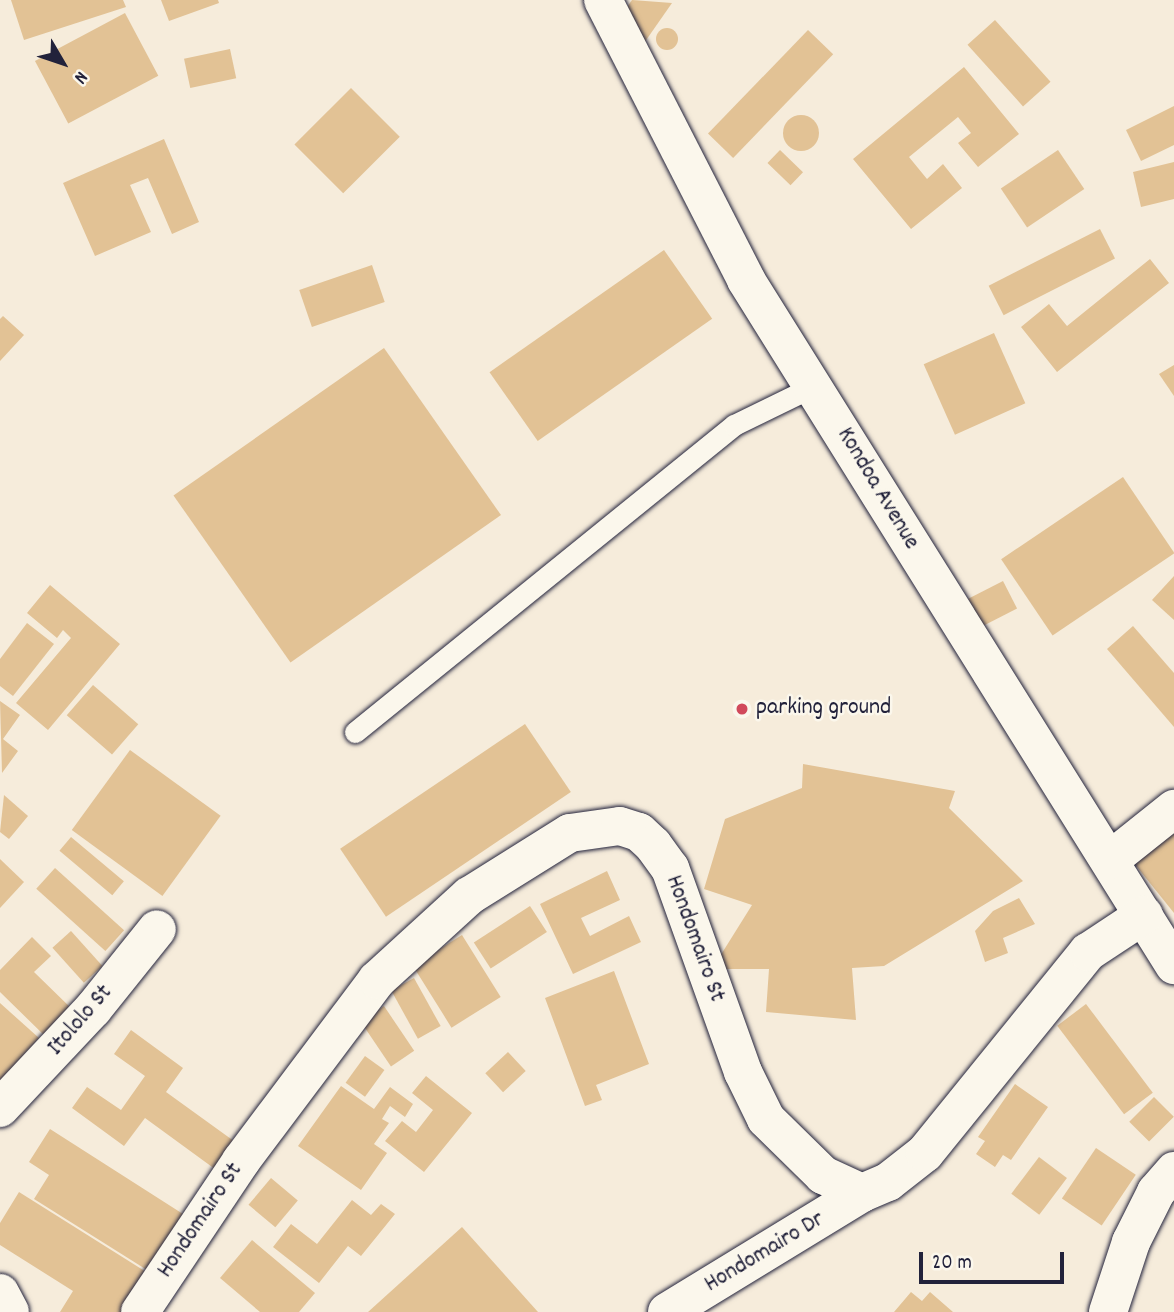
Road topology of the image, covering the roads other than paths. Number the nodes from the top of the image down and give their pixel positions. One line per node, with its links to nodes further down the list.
1 (603, 0): 2 (street, Kondoa Avenue)
2 (814, 386): 3 (lane); 5 (street, Kondoa Avenue)
3 (355, 732)
4 (1174, 809): 5 (street)
5 (1110, 860): 6 (street, Kondoa Avenue)
6 (1144, 915): 8 (street, Kondoa Avenue); 11 (street)
7 (157, 929): 9 (street, Itololo St)
8 (1174, 965)
9 (0, 1108)
10 (1174, 1171): 16 (street)
11 (862, 1194): 14 (street, Hondomairo St); 15 (street, Hondomairo Dr)
12 (0, 1293): 13 (street)
13 (9, 1312)
14 (140, 1312)
15 (667, 1312)
16 (1108, 1312)

